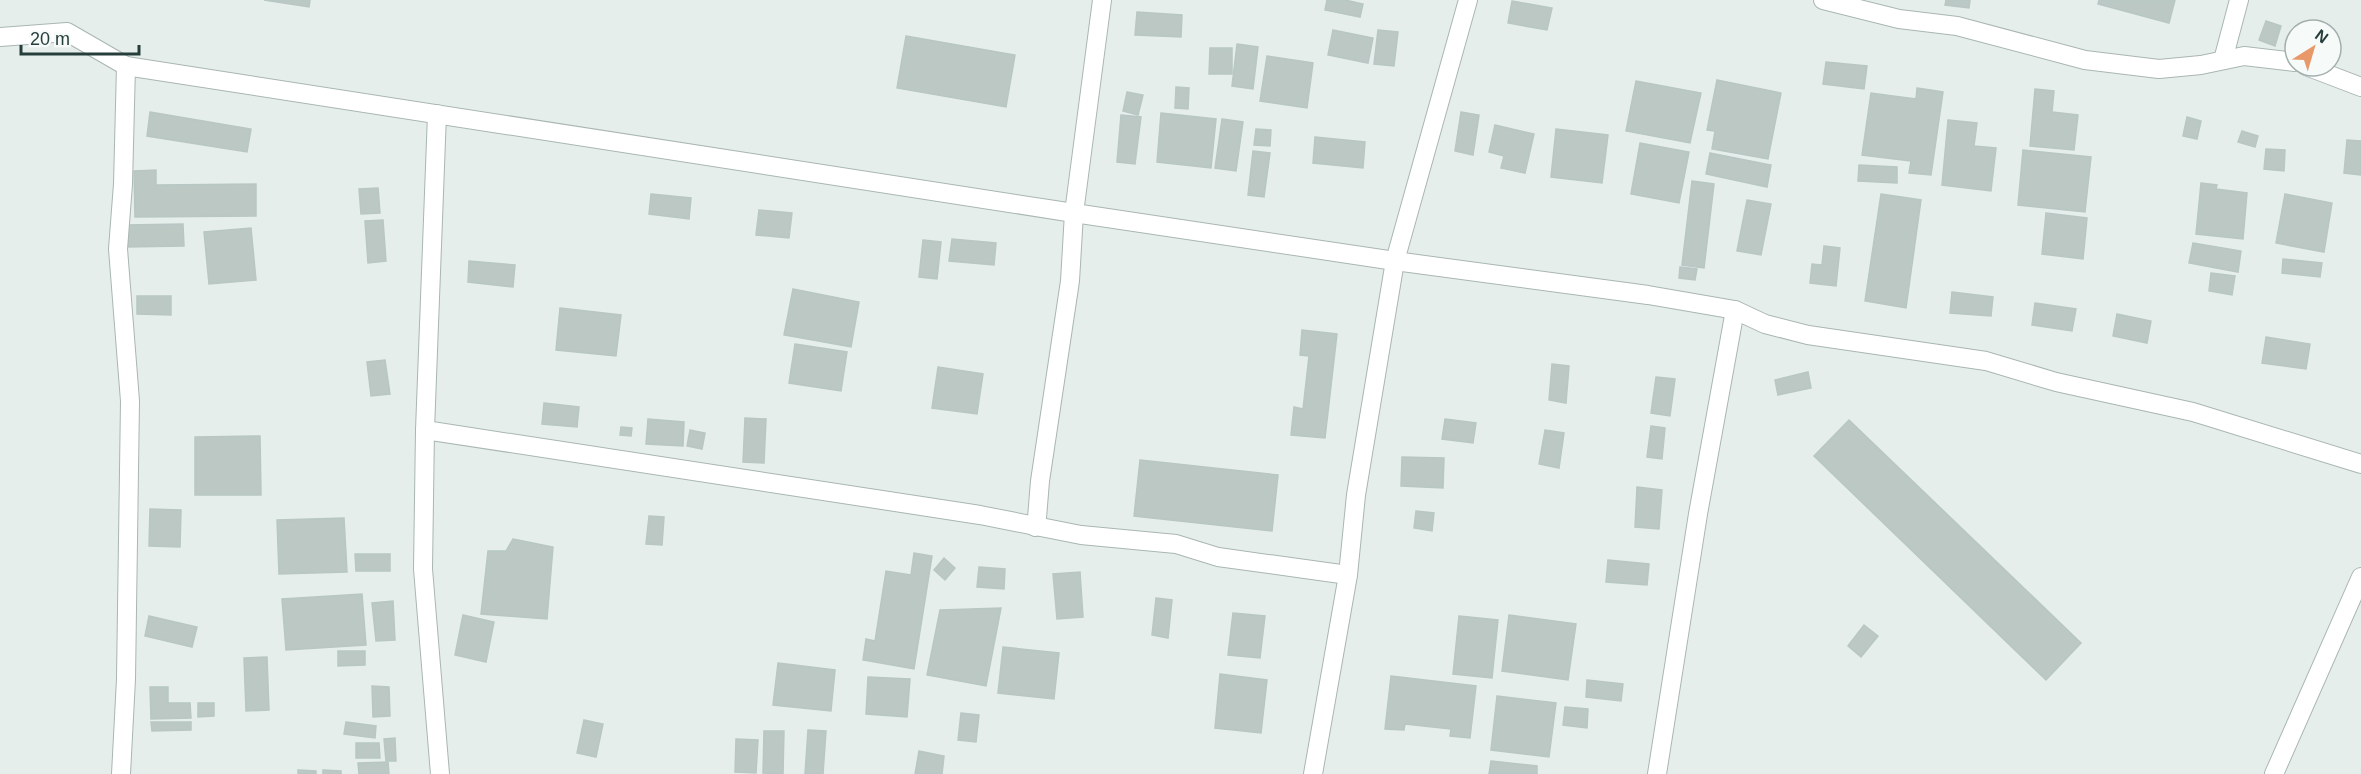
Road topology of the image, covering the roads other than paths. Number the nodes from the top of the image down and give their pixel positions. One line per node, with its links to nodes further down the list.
1 (1102, 0): 12 (street)
2 (1468, 0): 13 (street)
3 (1823, 0): 6 (street)
4 (2239, 0): 6 (street)
5 (0, 37): 8 (street)
6 (2223, 60): 7 (street)
7 (2283, 61)
8 (126, 66): 11 (street); 20 (street)
9 (2337, 78): 10 (street)
10 (2361, 87)
11 (437, 114): 12 (street); 15 (street)
12 (1074, 213): 13 (street); 17 (street)
13 (1395, 261): 14 (street); 18 (street)
14 (1735, 310): 16 (street); 23 (street)
15 (425, 430): 17 (street); 21 (street)
16 (2361, 464)
17 (1035, 527): 18 (street)
18 (1348, 575): 22 (street)
19 (2361, 577): 24 (street)
20 (121, 774)
21 (440, 774)
22 (1313, 774)
23 (1657, 774)
24 (2274, 774)

